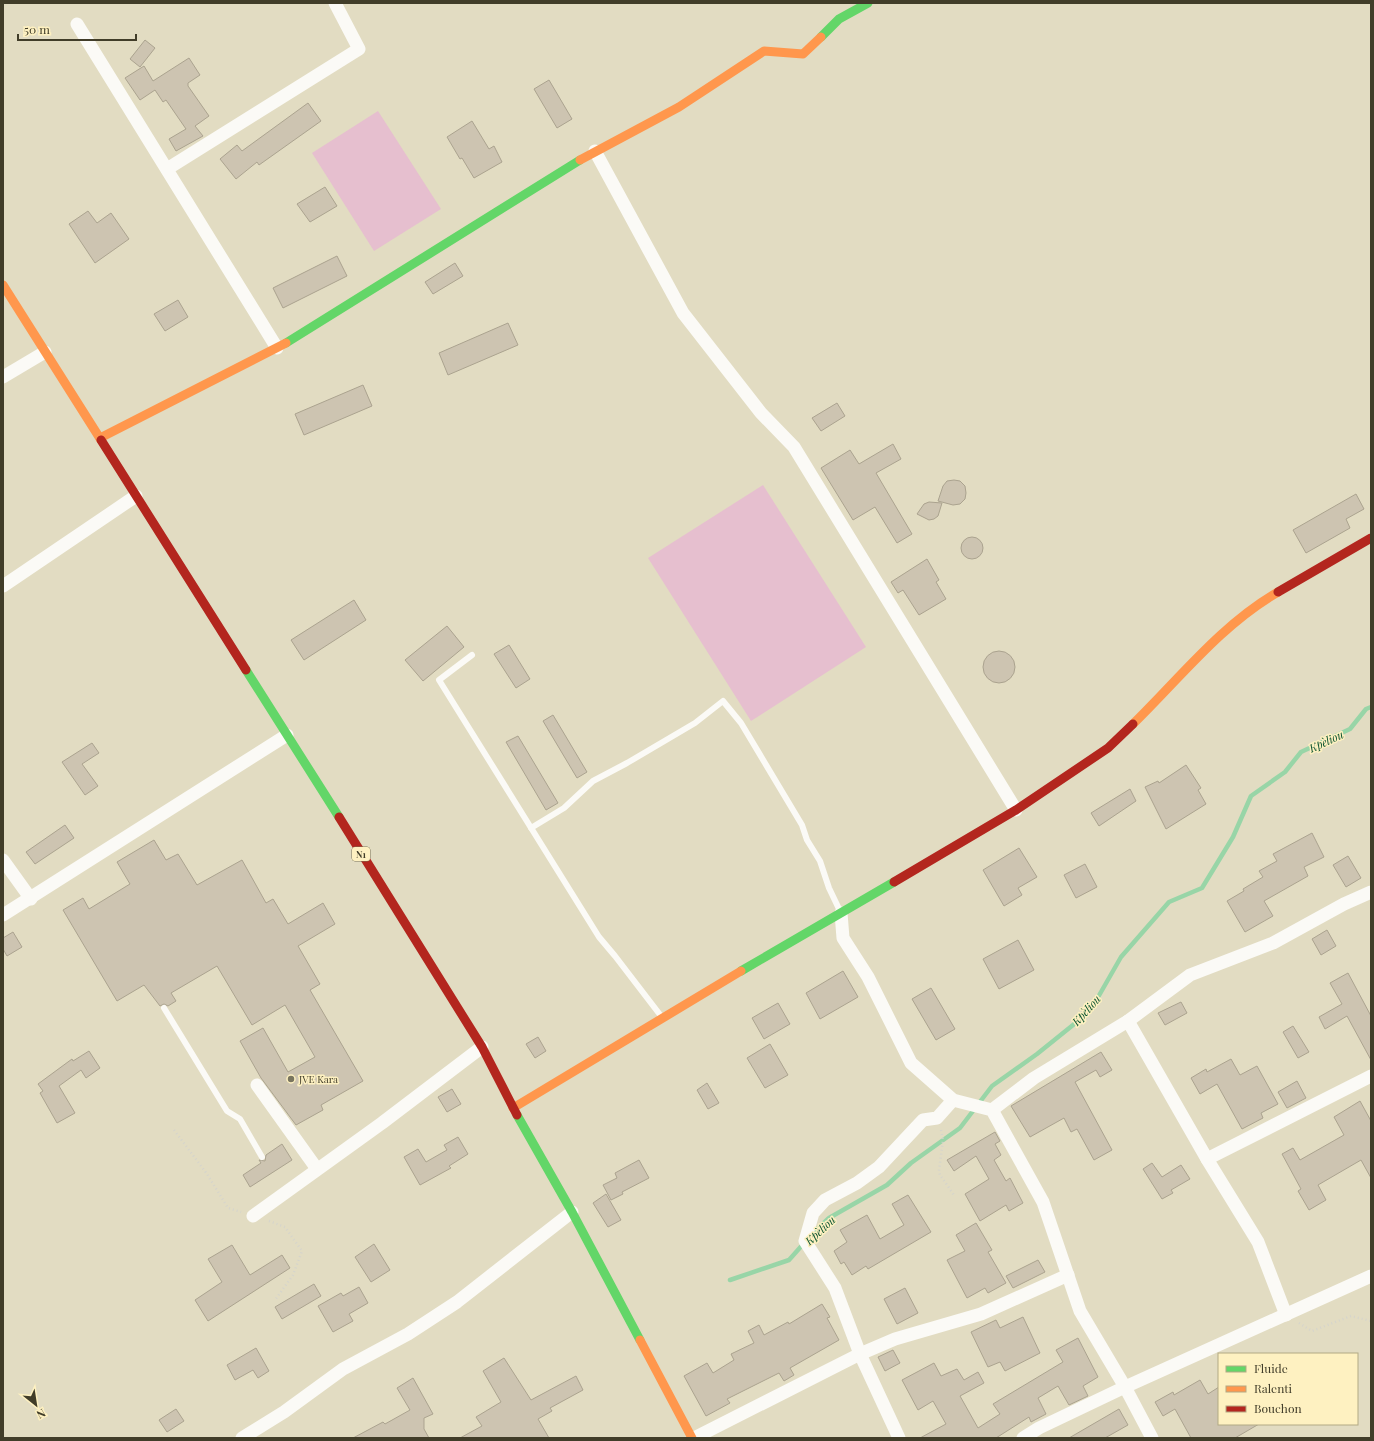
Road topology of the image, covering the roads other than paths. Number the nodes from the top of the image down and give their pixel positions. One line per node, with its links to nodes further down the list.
1 (335, 3): 5 (street)
2 (868, 3): 4 (main road)
3 (77, 24): 5 (street)
4 (595, 151): 7 (main road); 16 (street)
5 (167, 169): 7 (street)
6 (3, 285): 8 (main road, N1)
7 (277, 348): 10 (main road)
8 (45, 352): 9 (street); 10 (main road, N1)
9 (3, 377)
10 (100, 438): 11 (main road, N1)
11 (136, 496): 13 (street); 15 (main road, N1)
12 (1371, 538): 16 (main road)
13 (3, 586)
14 (472, 655): 17 (lane)
15 (287, 735): 20 (street); 26 (main road, N1)
16 (1016, 810): 21 (main road)
17 (531, 828): 21 (lane); 24 (lane)
18 (3, 860): 20 (street)
19 (1371, 892): 25 (street)
20 (31, 899): 22 (street)
21 (841, 912): 24 (main road); 29 (street)
22 (3, 915)
23 (164, 1008): 32 (lane)
24 (662, 1017): 30 (main road)
25 (1128, 1021): 31 (street); 33 (street)
26 (482, 1047): 30 (main road, N1); 34 (street)
27 (1371, 1076): 33 (street)
28 (257, 1085): 34 (street)
29 (959, 1102): 31 (street); 40 (street)
30 (513, 1108): 35 (main road, N1)
31 (988, 1109): 37 (street)
32 (262, 1157)
33 (1207, 1159): 39 (street)
34 (317, 1169): 36 (street)
35 (572, 1212): 42 (street); 43 (main road, N1)
36 (253, 1216)
37 (1068, 1275): 40 (street); 41 (street)
38 (1371, 1276): 39 (street)
39 (1286, 1315): 41 (street)
40 (860, 1354): 43 (street); 44 (street)
41 (1125, 1387): 45 (street); 46 (street)
42 (242, 1438)
43 (693, 1438)
44 (899, 1438)
45 (1023, 1438)
46 (1152, 1438)

